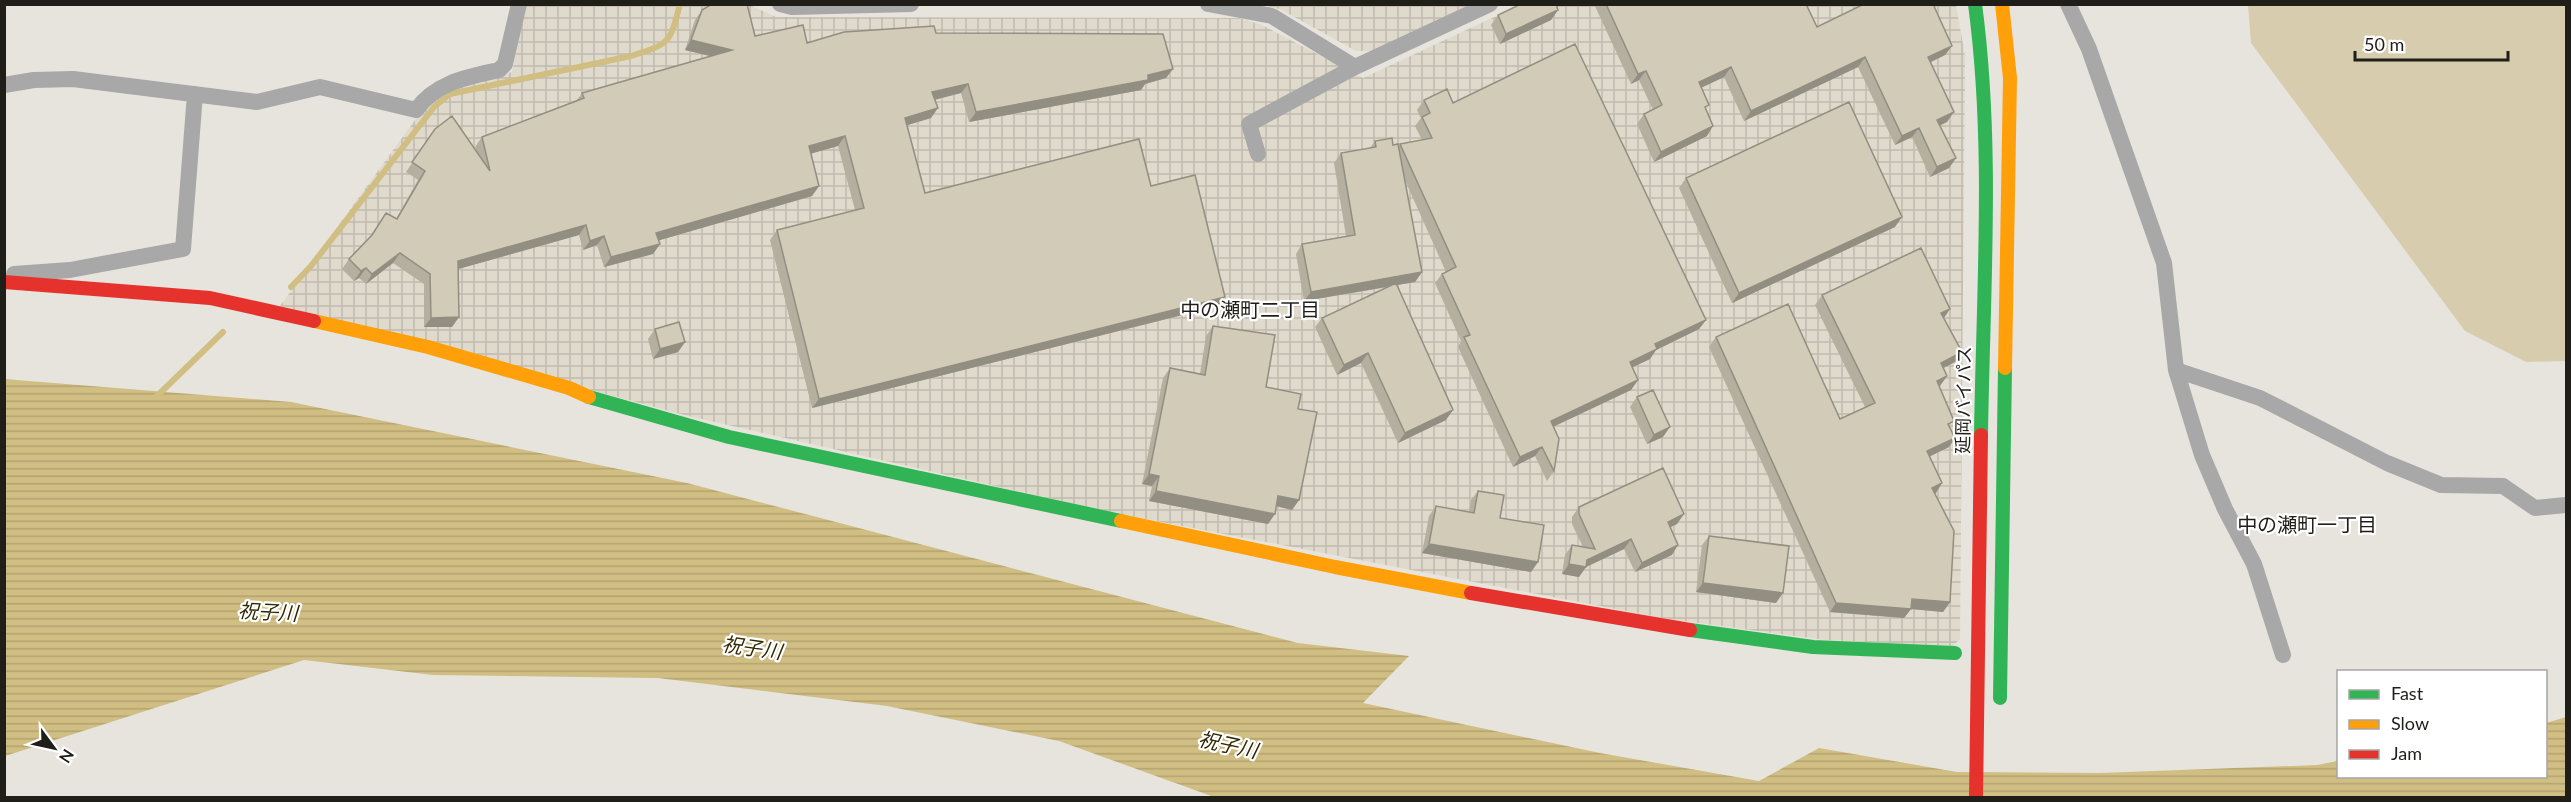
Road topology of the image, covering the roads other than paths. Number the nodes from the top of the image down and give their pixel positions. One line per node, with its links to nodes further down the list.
1 (519, 4): 11 (street)
2 (780, 4): 3 (street)
3 (911, 4)
4 (1208, 4): 9 (street)
5 (1490, 4): 9 (street)
6 (1975, 4): 20 (main road, 延岡バイパス)
7 (2002, 4): 19 (main road)
8 (2068, 4): 15 (street)
9 (1355, 67): 12 (street)
10 (4, 85): 11 (street)
11 (195, 94): 13 (street)
12 (1258, 154)
13 (4, 275)
14 (4, 282): 17 (main road)
15 (2176, 370): 16 (street); 18 (street)
16 (2566, 505)
17 (1955, 653)
18 (2283, 655)
19 (2000, 717)
20 (1976, 798)

